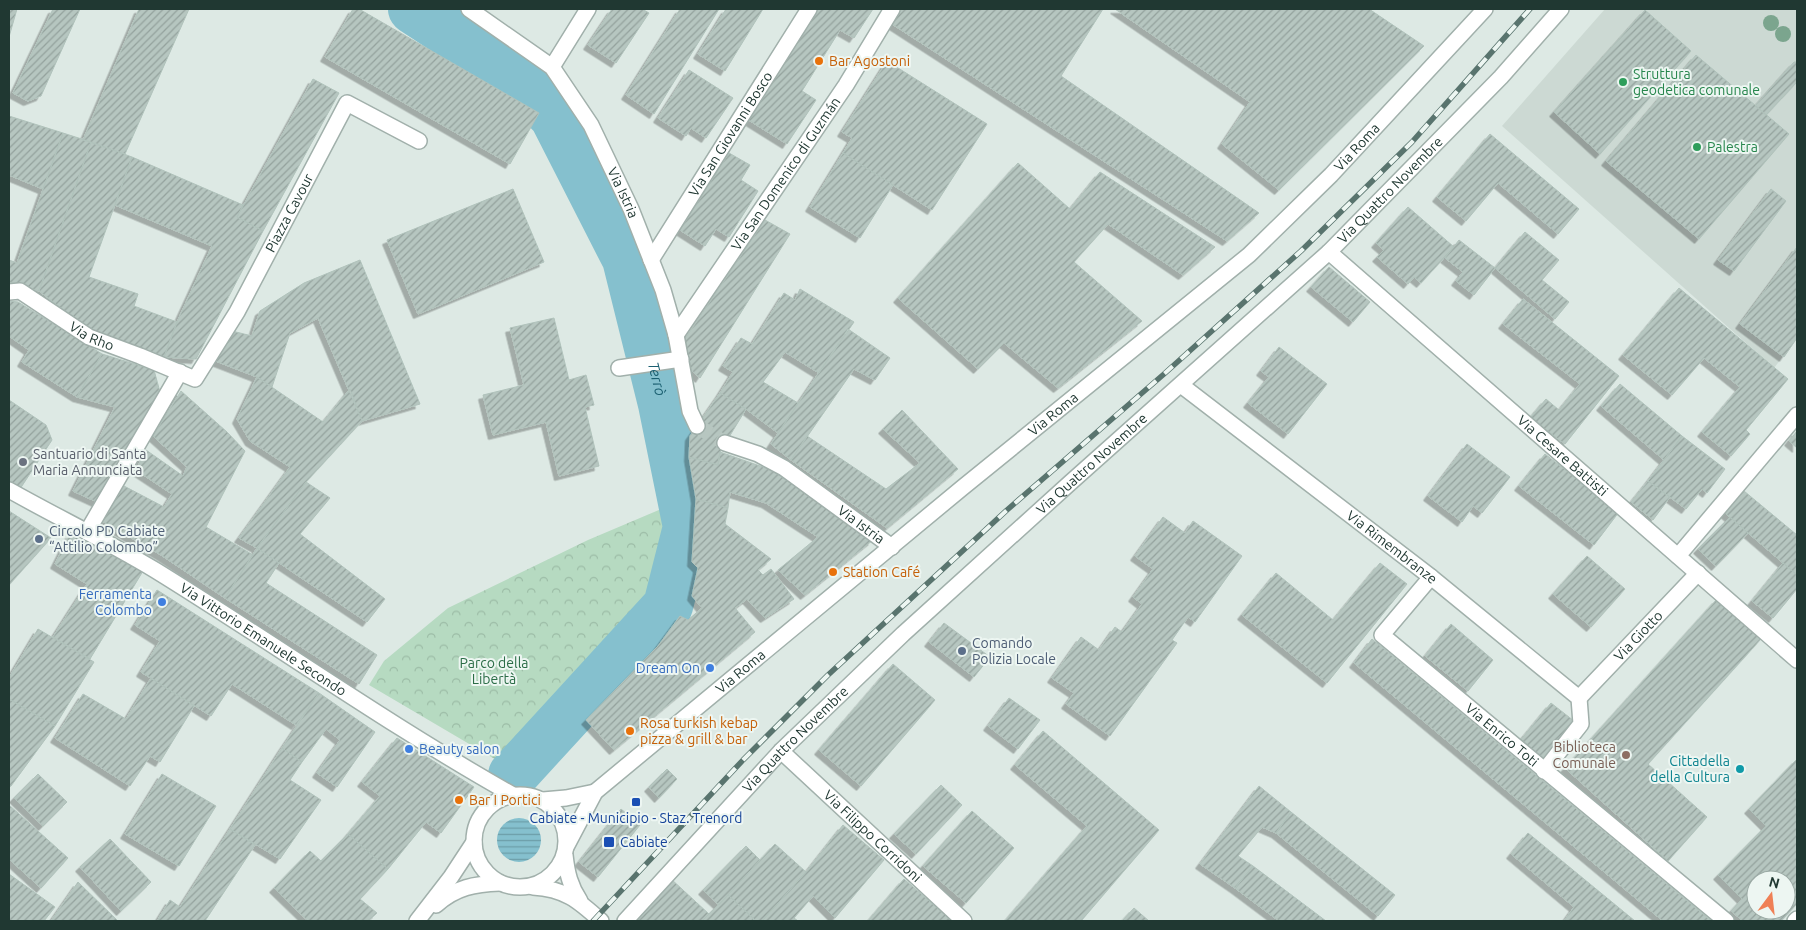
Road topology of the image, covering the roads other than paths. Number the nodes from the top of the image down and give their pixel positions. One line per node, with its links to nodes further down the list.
1 (469, 9): 7 (street, Via Istria)
2 (588, 9): 7 (street)
3 (809, 9): 10 (street, Via San Giovanni Bosco)
4 (892, 9): 12 (street, Via San Domenico di Guzmán)
5 (1485, 9): 22 (street, Via Roma)
6 (1561, 9): 9 (street, Via Quattro Novembre)
7 (552, 67): 10 (street, Via Istria)
8 (420, 141): 15 (street, Piazza Cavour)
9 (1329, 252): 16 (street, Via Quattro Novembre); 23 (street, Via Cesare Battisti)
10 (651, 260): 12 (street, Via Istria)
11 (9, 292): 15 (street, Via Rho)
12 (676, 335): 13 (street, Via Istria)
13 (681, 360): 14 (street); 18 (street, Via Istria)
14 (619, 368)
15 (180, 372): 21 (street)
16 (1180, 385): 25 (street, Via Rimembranze); 28 (street, Via Quattro Novembre)
17 (1797, 415): 23 (street)
18 (697, 426)
19 (725, 443): 22 (street, Via Istria)
20 (9, 490): 21 (street, Via Vittorio Emanuele Secondo)
21 (87, 532): 31 (street, Via Vittorio Emanuele Secondo)
22 (892, 547): 30 (street, Via Roma)
23 (1678, 556): 24 (street, Via Cesare Battisti)
24 (1698, 573): 26 (street, Via Cesare Battisti); 27 (street, Via Giotto)
25 (1431, 577): 27 (street, Via Rimembranze); 29 (street, Via Enrico Toti)
26 (1797, 660)
27 (1578, 698): 29 (street)
28 (781, 751): 40 (street, Via Quattro Novembre); 41 (street, Via Filippo Corridoni)
29 (1544, 771): 42 (street, Via Enrico Toti)
30 (595, 792): 32 (street, Via Roma); 34 (street, Via Roma)
31 (514, 794): 32 (street); 33 (street)
32 (543, 800): 34 (street)
33 (474, 842): 35 (street); 38 (street)
34 (565, 851): 36 (street); 37 (street)
35 (500, 884): 36 (street); 38 (street)
36 (531, 886): 37 (street)
37 (584, 906): 39 (street)
38 (419, 919)
39 (601, 921)
40 (625, 921)
41 (964, 921)
42 (1726, 921)

